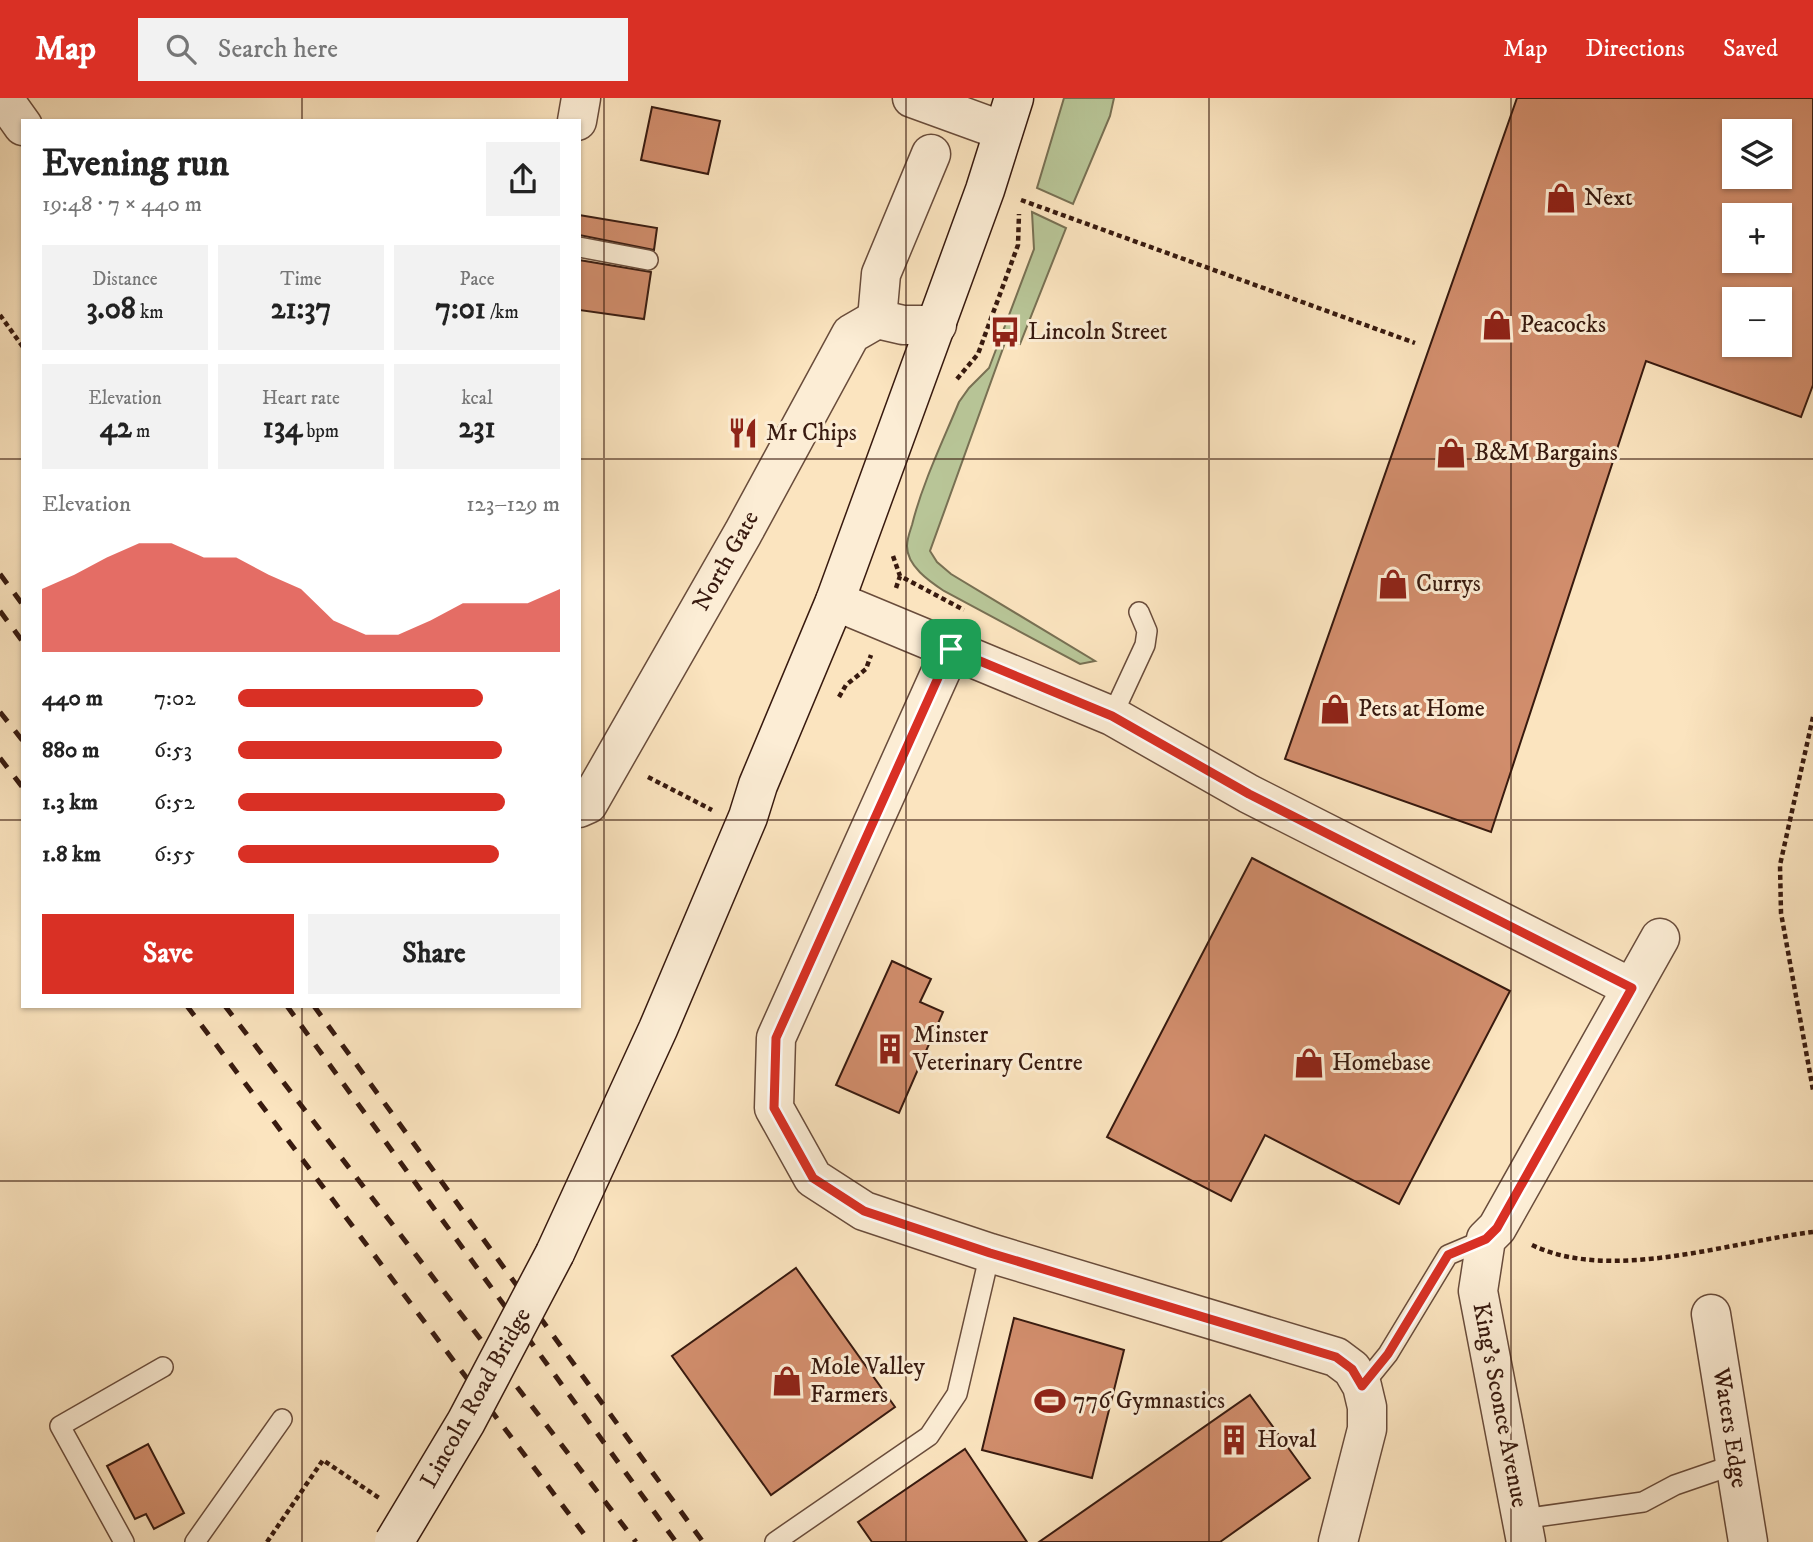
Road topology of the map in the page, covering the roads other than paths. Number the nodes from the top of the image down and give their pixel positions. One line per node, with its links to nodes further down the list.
1 (3, 98): 6 (street)
2 (581, 98): 5 (street)
3 (912, 98): 4 (street)
4 (1009, 115): 11 (street)
5 (577, 119)
6 (21, 123)
7 (932, 154): 10 (street)
8 (581, 247): 9 (lane)
9 (648, 260)
10 (877, 319): 11 (street); 16 (street, North Gate)
11 (937, 325): 12 (street, Lincoln Road Bridge)
12 (835, 601): 14 (street); 26 (street, Lincoln Road Bridge, bridge)
13 (1139, 611): 15 (lane)
14 (951, 649): 15 (street); 20 (street)
15 (1112, 716): 18 (street)
16 (581, 807)
17 (1660, 938): 18 (street, King's Sconce Avenue)
18 (1632, 988): 19 (street, King's Sconce Avenue)
19 (1492, 1234): 23 (lane); 27 (street, King's Sconce Avenue)
20 (990, 1253): 23 (street); 30 (lane)
21 (1711, 1314): 25 (street, Waters Edge)
22 (163, 1367): 28 (lane)
23 (1362, 1386): 31 (street)
24 (282, 1419): 29 (lane)
25 (1736, 1464): 27 (lane); 32 (street, Waters Edge)
26 (392, 1524)
27 (1524, 1530)
28 (124, 1542)
29 (195, 1542)
30 (775, 1542)
31 (1338, 1542)
32 (1748, 1542)

